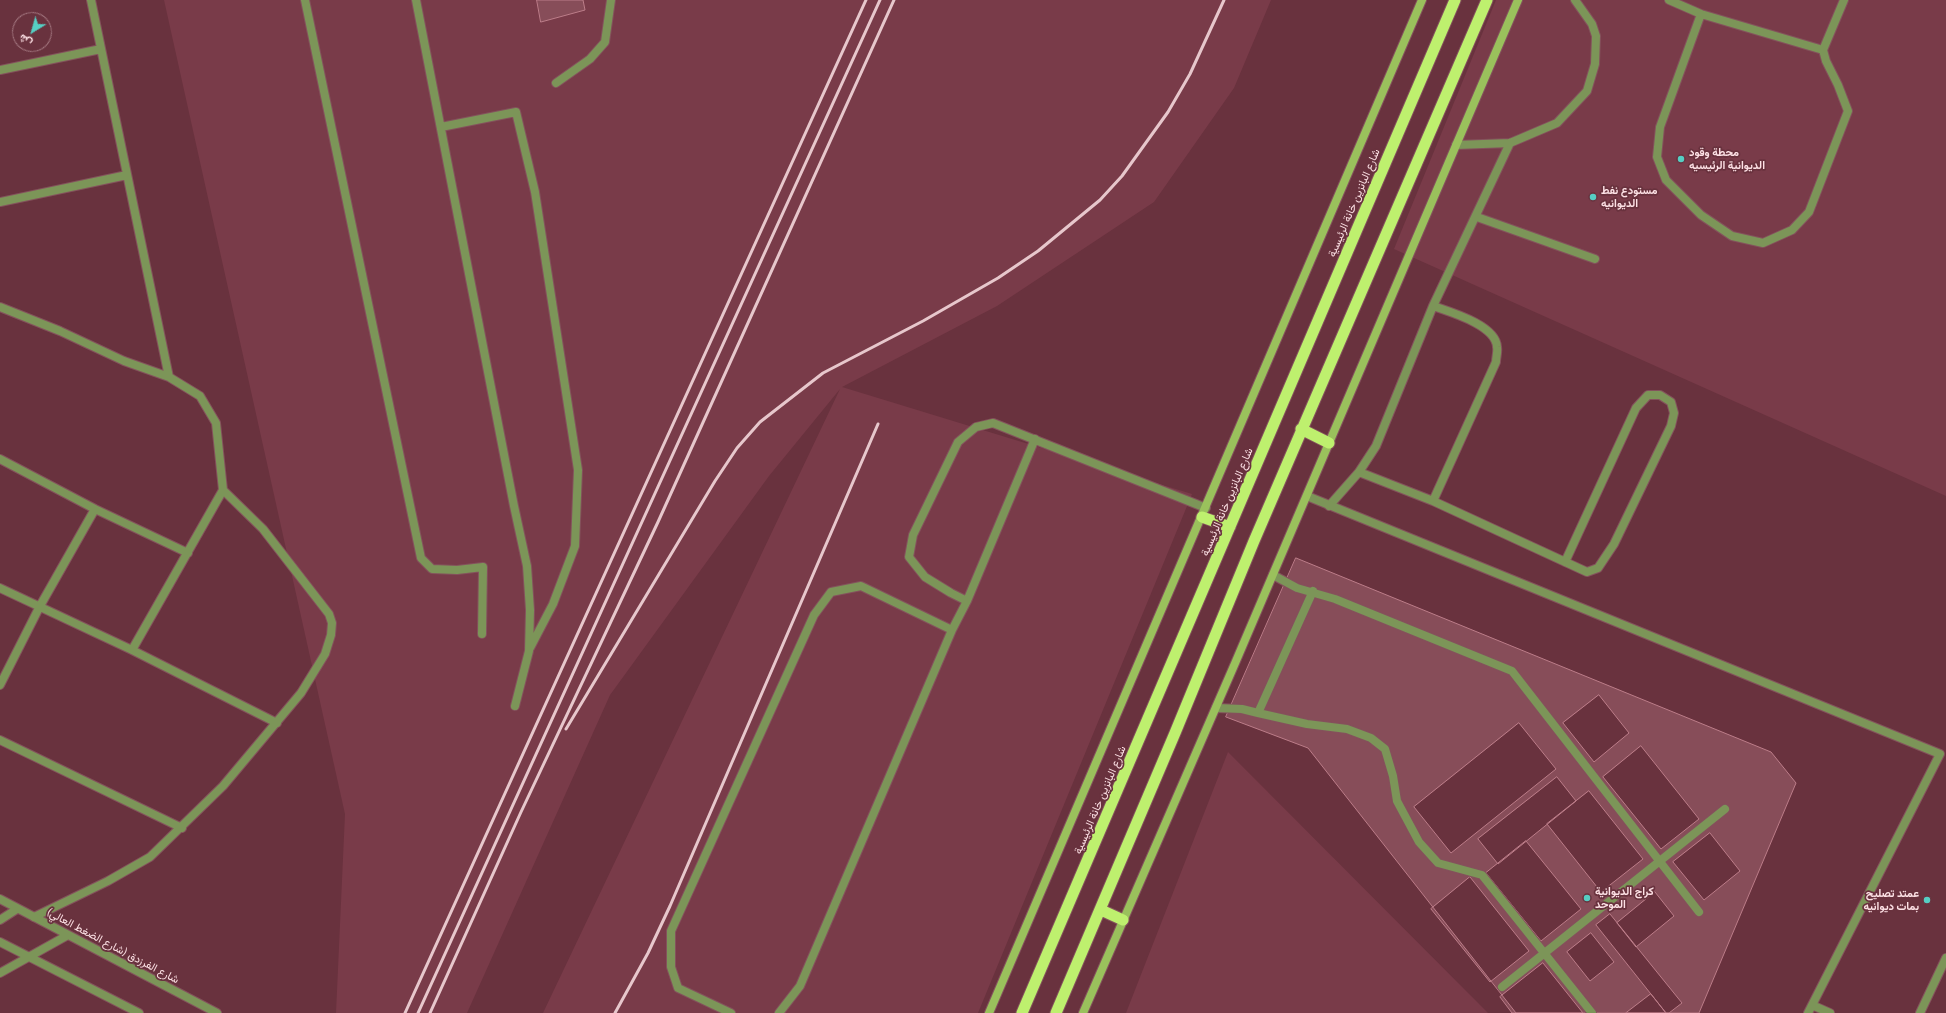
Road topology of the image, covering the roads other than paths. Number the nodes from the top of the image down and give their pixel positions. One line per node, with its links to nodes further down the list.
1 (91, 0): 13 (street)
2 (304, 0): 47 (street)
3 (416, 0): 17 (street)
4 (612, 0): 16 (street)
5 (1422, 0): 37 (main road)
6 (1455, 0): 38 (highway, شارع البانزين خانة الرئيسية)
7 (1487, 0): 27 (highway)
8 (1518, 0): 19 (main road)
9 (1575, 0): 18 (street)
10 (1669, 0): 12 (street)
11 (1844, 0): 14 (street)
12 (1701, 14): 14 (street); 14 (street)
13 (101, 49): 15 (street); 20 (street)
14 (1823, 50)
15 (0, 70)
16 (556, 83)
17 (441, 127): 49 (street); 49 (street)
18 (1510, 143): 19 (street); 22 (street)
19 (1456, 145): 29 (main road)
20 (127, 175): 21 (street); 26 (street)
21 (0, 202)
22 (1476, 217): 23 (street); 24 (street)
23 (1594, 259)
24 (1433, 306): 31 (street); 34 (street)
25 (0, 307): 26 (street)
26 (168, 377): 32 (street)
27 (1301, 429): 29 (highway); 61 (highway)
28 (1035, 439): 37 (street); 44 (street); 44 (street)
29 (1329, 443): 33 (main road)
30 (0, 459): 36 (street)
31 (1359, 472): 34 (street); 35 (street)
32 (223, 490): 39 (street); 54 (street)
33 (1307, 496): 35 (street); 41 (main road)
34 (1433, 501): 40 (street)
35 (1329, 506): 73 (street)
36 (95, 509): 39 (street); 45 (street)
37 (1204, 512): 38 (highway); 78 (main road)
38 (1230, 527): 79 (highway, شارع البانزين خانة الرئيسية)
39 (188, 553): 48 (street)
40 (1565, 562): 40 (street)
41 (1273, 576): 43 (street); 52 (main road)
42 (0, 588): 45 (street)
43 (1313, 591): 53 (street); 58 (street)
44 (967, 601): 46 (street)
45 (40, 606): 48 (street); 50 (street)
46 (952, 630): 76 (street); 77 (street)
47 (482, 634)
48 (132, 650): 54 (street)
49 (529, 651): 51 (street)
50 (0, 685)
51 (515, 706)
52 (1216, 708): 53 (street); 65 (main road)
53 (1258, 712): 68 (street)
54 (277, 723): 57 (street)
55 (0, 740): 57 (street)
56 (1725, 810): 58 (street)
57 (182, 828): 63 (street)
58 (1659, 862): 62 (street); 68 (street)
59 (0, 899): 60 (street, شارع الفرزدق (شارع الضغط العالي))
60 (18, 908): 63 (street, شارع الفرزدق (شارع الضغط العالي)); 64 (street)
61 (1101, 910): 65 (highway); 80 (highway)
62 (1699, 912)
63 (34, 917): 66 (street, شارع الفرزدق (شارع الضغط العالي))
64 (0, 920)
65 (1124, 920): 81 (main road)
66 (68, 935): 69 (street); 75 (street, شارع الفرزدق (شارع الضغط العالي))
67 (0, 942): 69 (street)
68 (1544, 954): 72 (street); 82 (street)
69 (30, 957): 71 (street); 74 (street)
70 (1946, 958): 85 (street)
71 (0, 973)
72 (1502, 987)
73 (1812, 1005): 83 (street); 84 (street)
74 (139, 1013)
75 (217, 1013)
76 (731, 1013)
77 (779, 1013)
78 (989, 1013)
79 (1022, 1013)
80 (1056, 1013)
81 (1083, 1013)
82 (1592, 1013)
83 (1808, 1013)
84 (1830, 1013)
85 (1920, 1013)

